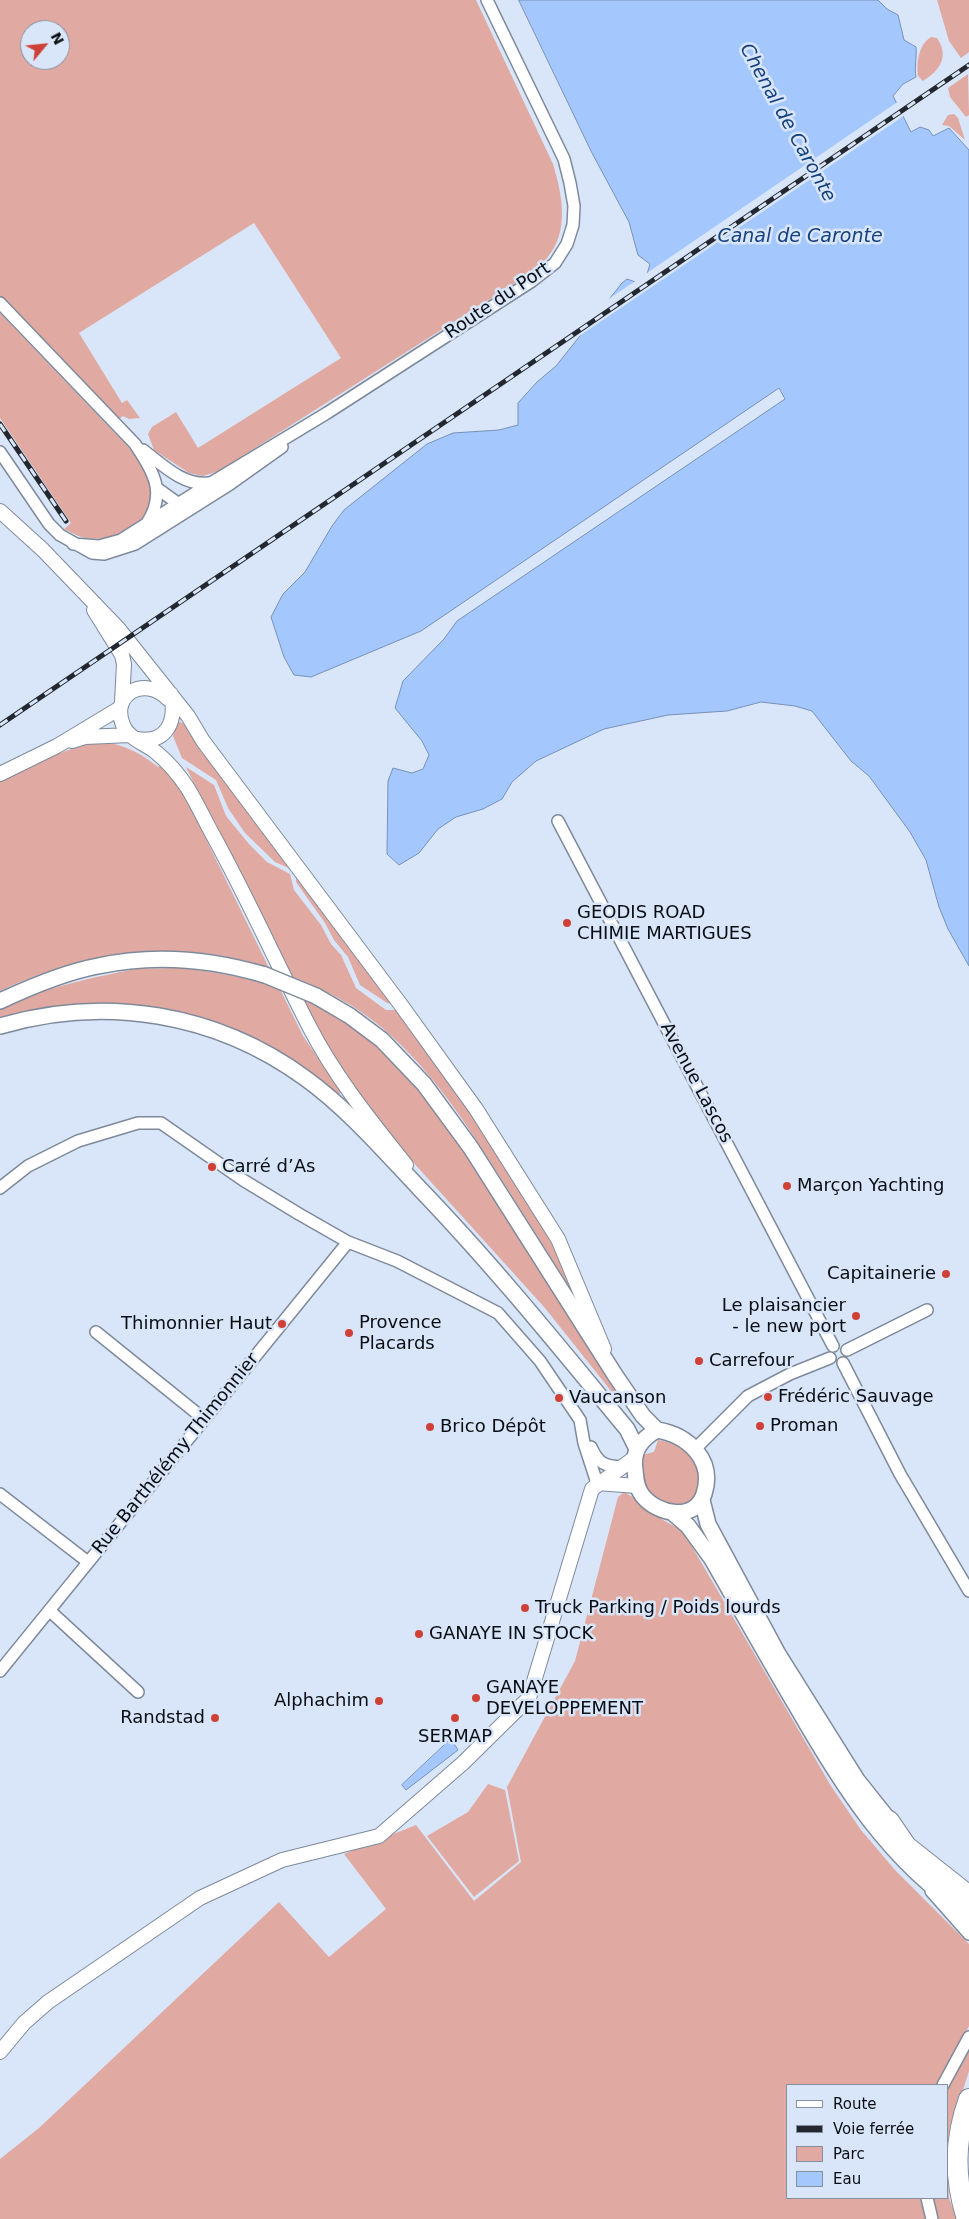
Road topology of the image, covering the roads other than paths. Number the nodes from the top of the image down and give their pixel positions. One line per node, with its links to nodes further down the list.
1 (487, 0): 3 (street, Route du Port)
2 (0, 303): 4 (street)
3 (327, 413): 7 (street, Route du Port); 9 (street, Route du Port)
4 (135, 444): 6 (street); 8 (street)
5 (0, 452): 12 (street, Route du Port)
6 (177, 476): 7 (street); 9 (street)
7 (211, 483): 9 (street, Route du Port)
8 (158, 489): 9 (street); 11 (street)
9 (184, 504): 11 (street, Route du Port); 12 (street, Route du Port)
10 (0, 511): 13 (street)
11 (146, 524): 12 (street, Route du Port)
12 (73, 544)
13 (74, 581): 14 (street); 15 (street)
14 (172, 699): 15 (street); 16 (street); 31 (street)
15 (121, 705): 16 (street); 17 (street)
16 (133, 737): 17 (street); 23 (street)
17 (57, 746): 18 (street)
18 (0, 774)
19 (558, 821): 27 (street, Avenue Lascos)
20 (0, 1001): 31 (main road, bridge)
21 (0, 1026): 23 (main road)
22 (0, 1188): 24 (street)
23 (449, 1219): 36 (main road)
24 (348, 1242): 32 (street, Rue Barthélémy Thimonnier); 33 (street)
25 (927, 1310): 28 (street)
26 (96, 1332): 32 (street)
27 (833, 1346): 28 (street); 29 (street)
28 (847, 1350): 30 (street)
29 (830, 1358): 30 (street); 35 (street)
30 (842, 1363): 43 (street)
31 (615, 1375): 34 (main road)
32 (204, 1419): 42 (street, Rue Barthélémy Thimonnier)
33 (580, 1420): 36 (street); 37 (street)
34 (657, 1430): 35 (main road); 36 (main road)
35 (695, 1449): 40 (main road)
36 (631, 1458): 37 (street); 38 (main road)
37 (595, 1486): 38 (street); 53 (street)
38 (637, 1486): 41 (main road)
39 (0, 1494): 42 (street)
40 (702, 1500): 41 (main road); 47 (main road)
41 (673, 1513): 48 (main road)
42 (88, 1562): 44 (street, Rue Barthélémy Thimonnier)
43 (969, 1591)
44 (50, 1611): 45 (street, Rue Barthélémy Thimonnier); 46 (street)
45 (0, 1672)
46 (138, 1692)
47 (889, 1821): 49 (main road); 50 (highway)
48 (901, 1858): 50 (main road); 51 (street)
49 (969, 1887)
50 (966, 1908)
51 (969, 1934)
52 (969, 2037): 54 (street)
53 (0, 2052)
54 (944, 2084)
55 (969, 2099): 58 (highway)
56 (927, 2199): 57 (street)
57 (932, 2219)
58 (967, 2219)

